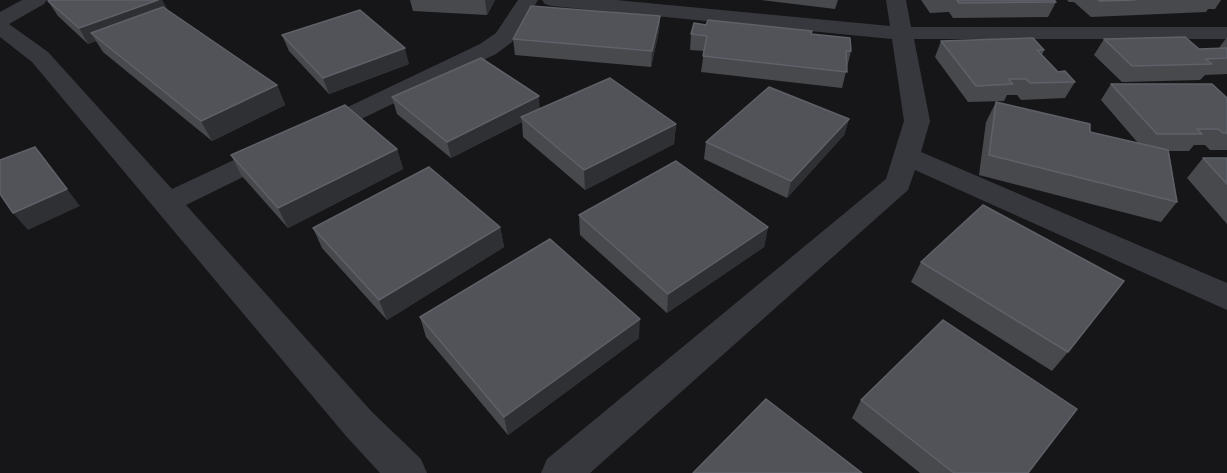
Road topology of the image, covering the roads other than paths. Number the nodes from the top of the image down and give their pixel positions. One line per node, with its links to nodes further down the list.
1 (5, 0): 6 (street)
2 (37, 0): 7 (street)
3 (528, 0): 12 (street)
4 (552, 0): 9 (street)
5 (896, 0): 9 (street)
6 (0, 3)
7 (0, 20)
8 (0, 27): 12 (street)
9 (900, 33): 10 (street); 11 (street)
10 (1227, 33)
11 (906, 156): 13 (street); 15 (street)
12 (167, 202): 14 (street)
13 (1227, 297)
14 (407, 473)
15 (561, 473)

